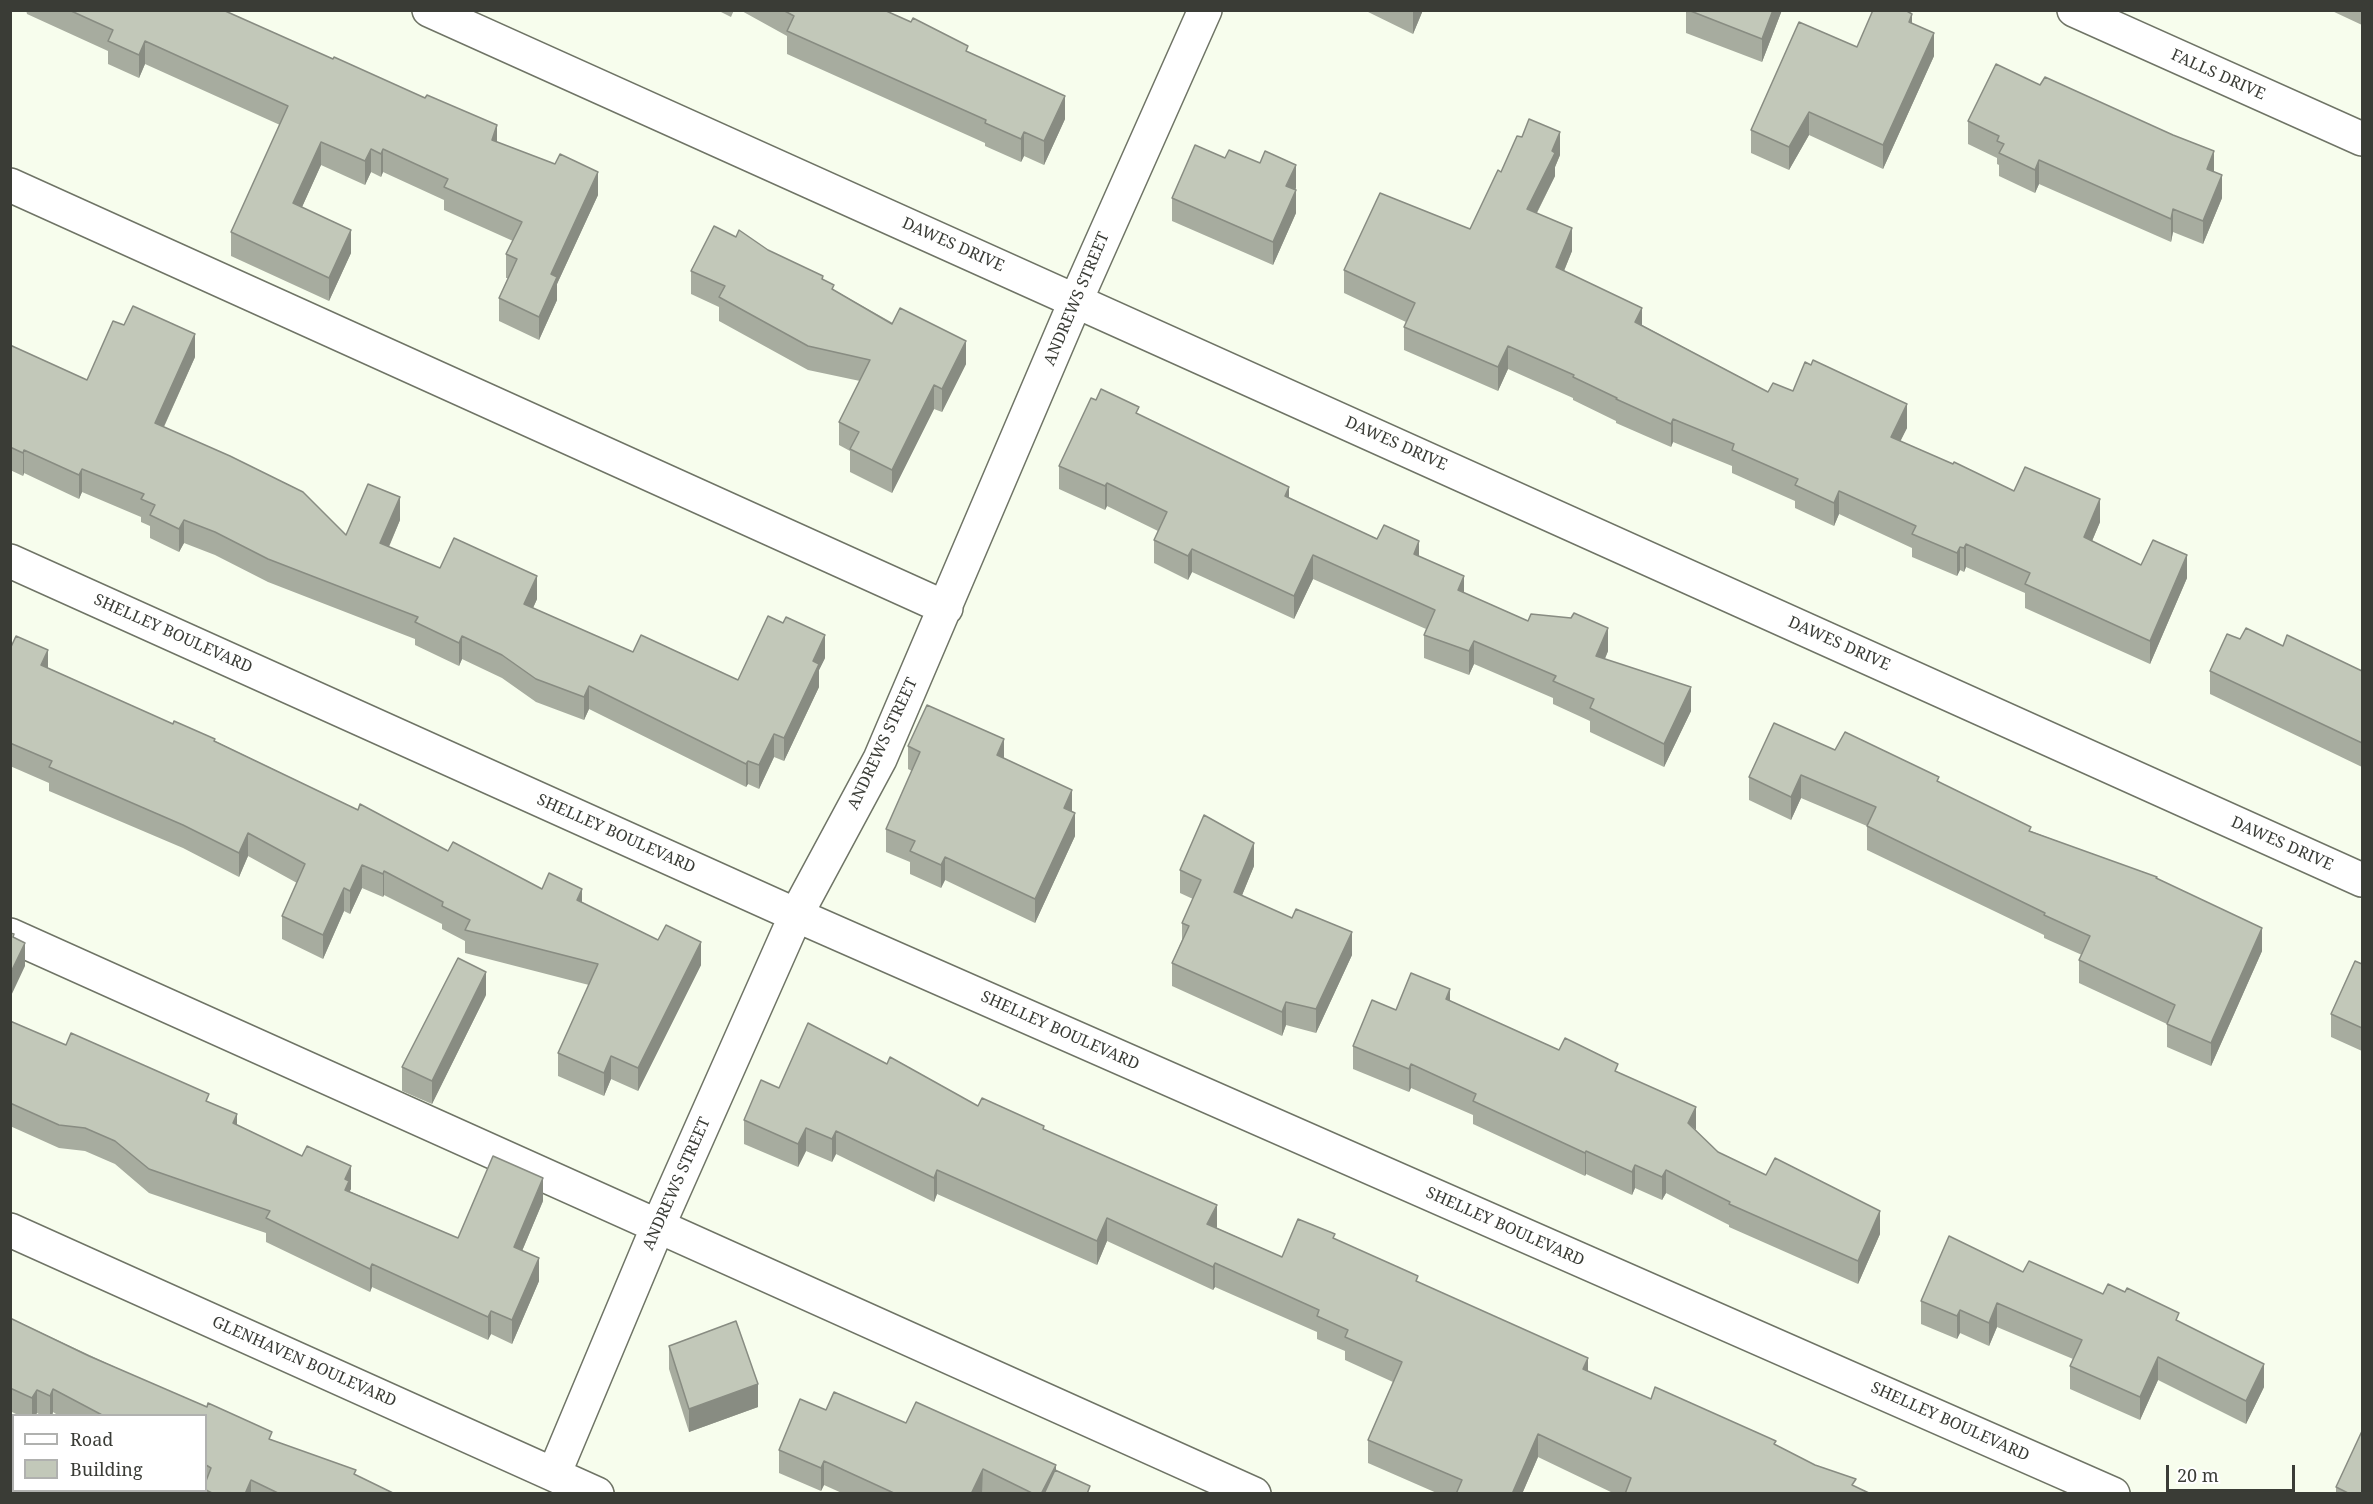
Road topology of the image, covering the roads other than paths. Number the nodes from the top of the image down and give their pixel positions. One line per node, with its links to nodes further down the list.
1 (429, 10): 6 (street, DAWES DRIVE)
2 (1205, 10): 6 (street, ANDREWS STREET)
3 (2074, 10): 4 (street, FALLS DRIVE)
4 (2362, 139)
5 (10, 186): 8 (street)
6 (1076, 300): 8 (street, ANDREWS STREET); 9 (street, DAWES DRIVE)
7 (10, 561): 10 (street, SHELLEY BOULEVARD)
8 (946, 608): 10 (street, ANDREWS STREET)
9 (2362, 880)
10 (796, 915): 12 (street, ANDREWS STREET); 17 (street, SHELLEY BOULEVARD)
11 (10, 935): 12 (street)
12 (658, 1226): 14 (street, ANDREWS STREET); 16 (street)
13 (10, 1230): 14 (street, GLENHAVEN BOULEVARD)
14 (554, 1473): 15 (street, GLENHAVEN BOULEVARD)
15 (597, 1494)
16 (1254, 1494)
17 (2113, 1494)

